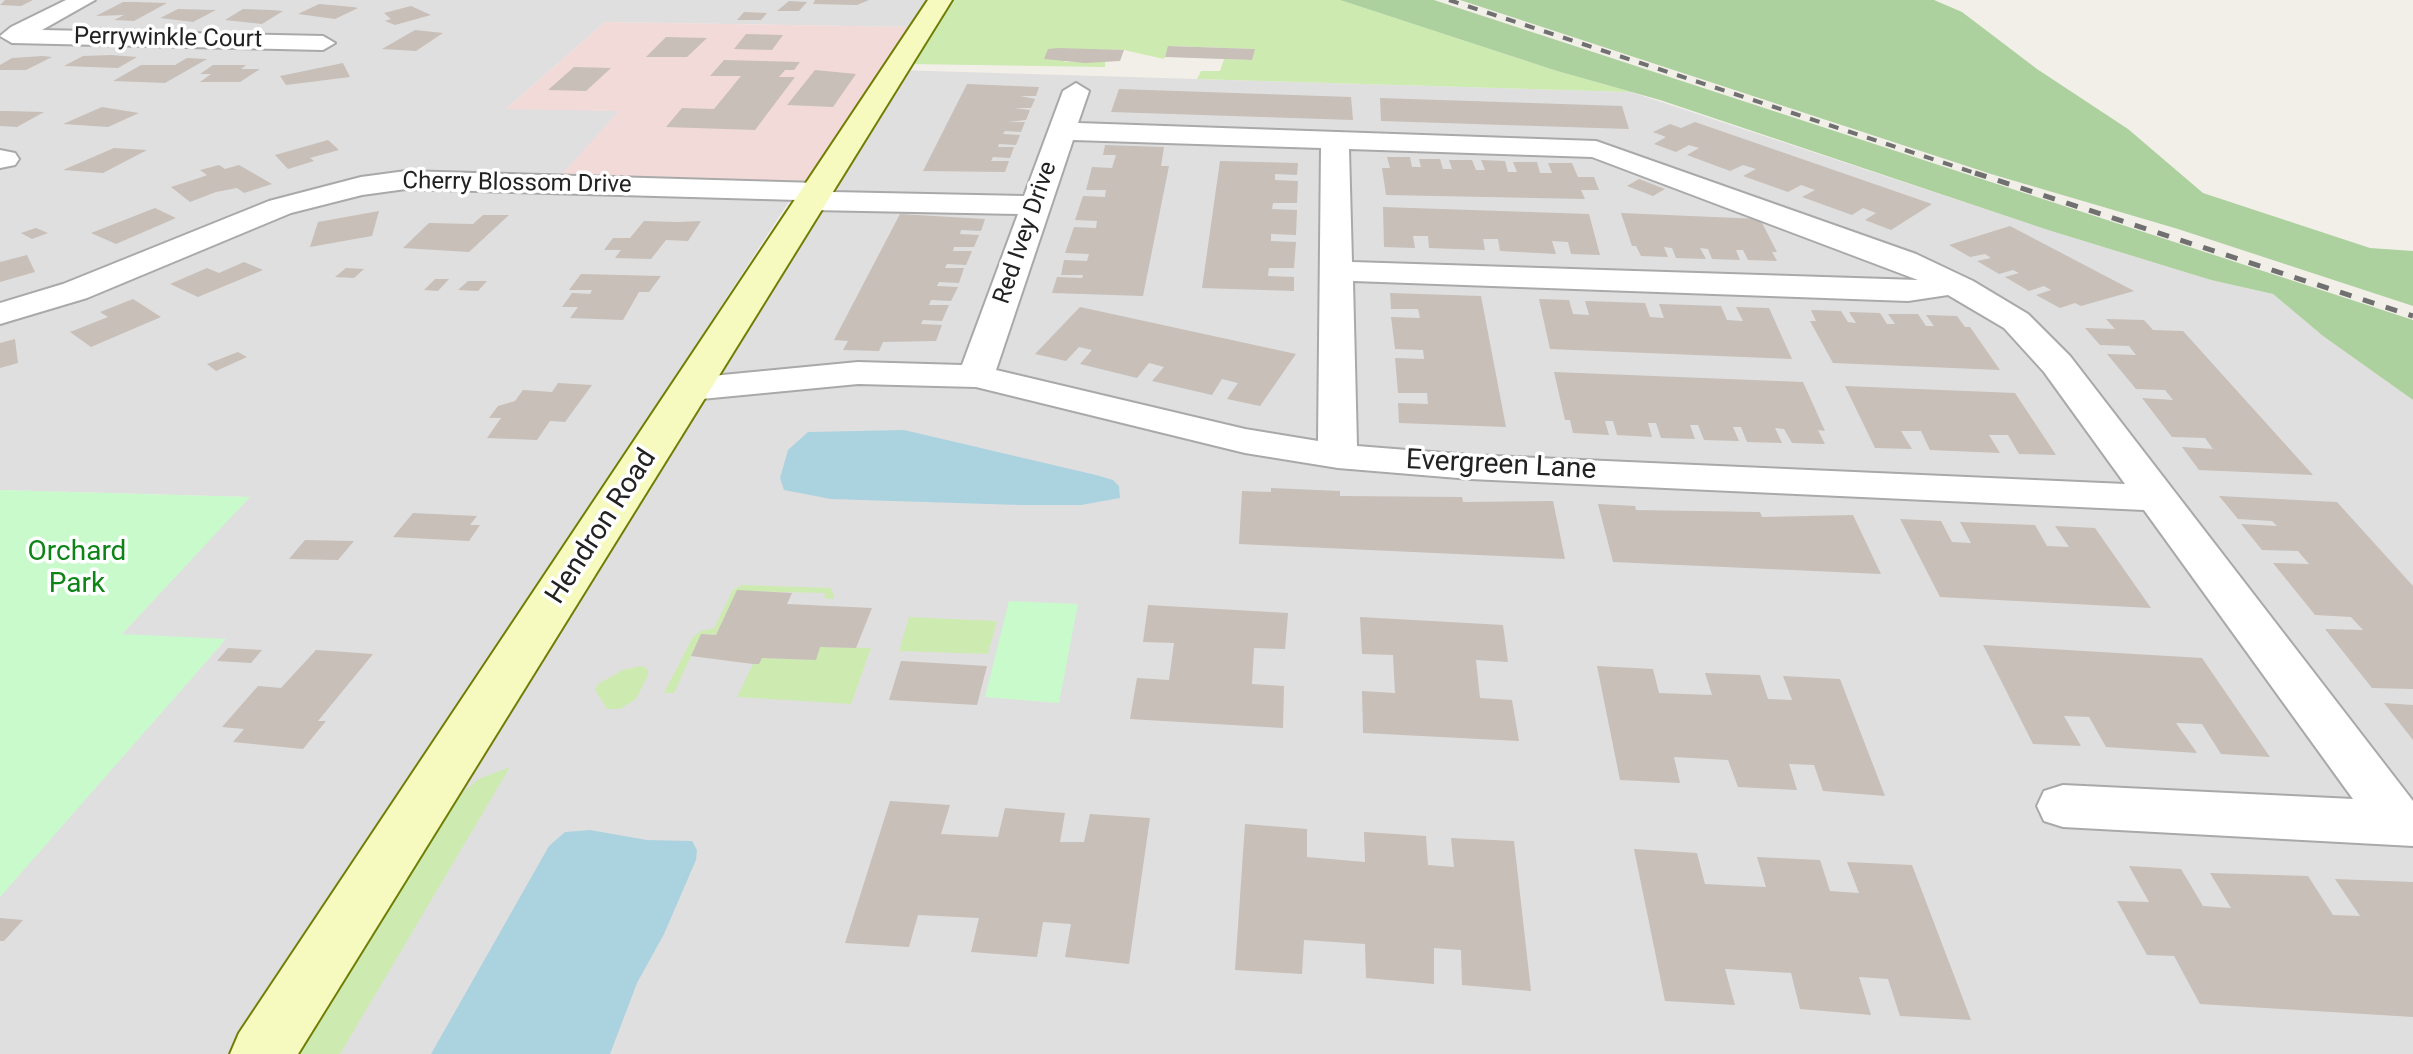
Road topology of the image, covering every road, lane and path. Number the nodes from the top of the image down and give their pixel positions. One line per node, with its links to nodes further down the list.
1 (84, 0): 3 (street)
2 (940, 0): 8 (street, Hendron Road)
3 (6, 39): 4 (street, Perrywinkle Court)
4 (323, 43)
5 (1076, 91): 6 (street, Red Ivey Drive)
6 (1062, 131): 7 (street); 9 (street, Red Ivey Drive)
7 (1335, 139): 10 (street); 11 (street)
8 (816, 194): 9 (street, Cherry Blossom Drive); 12 (street, Cherry Blossom Drive); 13 (street, Hendron Road)
9 (1037, 199): 14 (street, Red Ivey Drive)
10 (1337, 271): 11 (street); 15 (street)
11 (1952, 284): 16 (street)
12 (0, 314)
13 (704, 370): 14 (street, Evergreen Lane); 19 (street, Hendron Road)
14 (976, 376): 15 (street, Evergreen Lane)
15 (1338, 456): 16 (street, Evergreen Lane)
16 (2153, 498): 18 (street)
17 (2063, 806): 18 (street)
18 (2406, 824)
19 (262, 1054)

